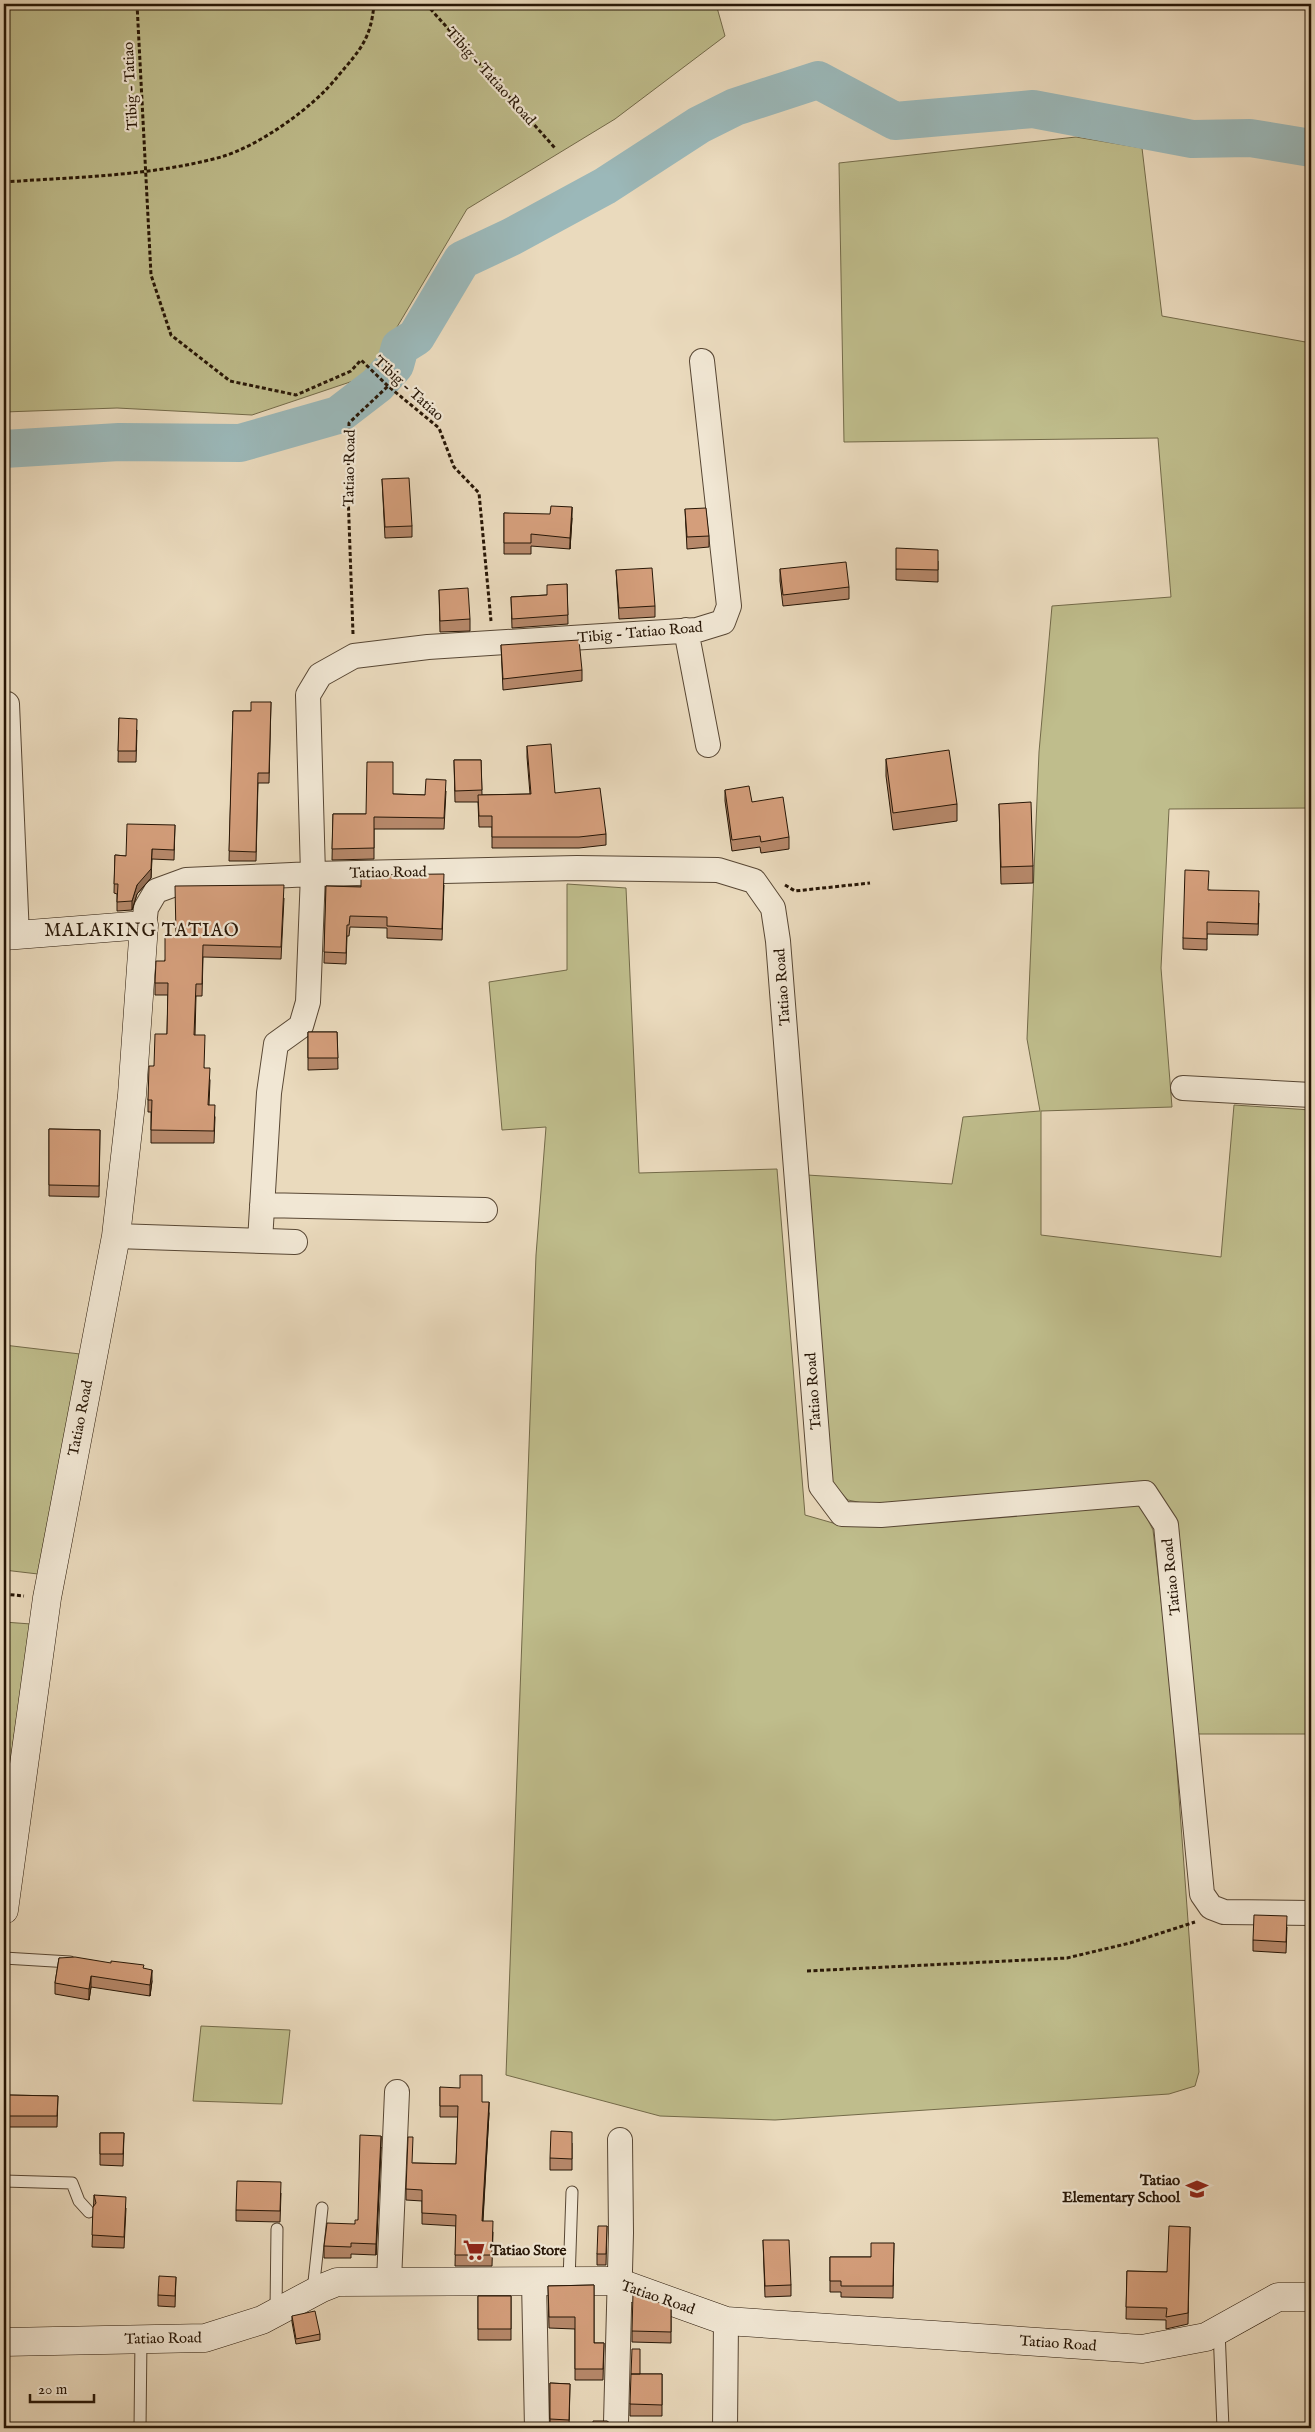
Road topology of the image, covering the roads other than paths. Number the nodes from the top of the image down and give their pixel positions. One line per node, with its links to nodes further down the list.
1 (702, 361): 2 (street, Tibig - Tatiao Road)
2 (686, 630): 4 (street); 5 (street, Tibig - Tatiao Road)
3 (7, 704): 7 (street)
4 (708, 745)
5 (313, 874): 6 (street, Tatiao Road); 10 (street); 16 (street, Tatiao Road)
6 (144, 925): 7 (street); 12 (street, Tatiao Road)
7 (10, 936)
8 (1183, 1088): 9 (street)
9 (1311, 1095)
10 (262, 1205): 11 (street); 13 (street)
11 (485, 1210)
12 (116, 1236): 13 (street); 15 (street, Tatiao Road)
13 (260, 1241): 14 (street)
14 (295, 1242)
15 (4, 1910)
16 (1311, 1913)
17 (4, 1958): 18 (lane)
18 (70, 1962)
19 (397, 2092): 26 (street)
20 (620, 2140): 29 (street)
21 (4, 2181): 24 (lane)
22 (572, 2192): 28 (lane)
23 (322, 2208): 30 (lane)
24 (89, 2212)
25 (277, 2229): 32 (lane)
26 (389, 2281): 27 (street, Tatiao Road); 30 (street, Tatiao Road)
27 (534, 2281): 28 (street, Tatiao Road); 39 (street)
28 (569, 2281): 29 (street, Tatiao Road)
29 (620, 2283): 33 (street, Tatiao Road); 37 (street)
30 (313, 2293): 32 (street, Tatiao Road)
31 (1311, 2297): 34 (street, Tatiao Road)
32 (276, 2313): 35 (street, Tatiao Road)
33 (726, 2321): 34 (street, Tatiao Road); 40 (street)
34 (1219, 2330): 41 (lane)
35 (141, 2338): 36 (street, Tatiao Road); 38 (lane)
36 (4, 2342)
37 (616, 2422)
38 (140, 2428)
39 (537, 2428)
40 (725, 2428)
41 (1223, 2428)

